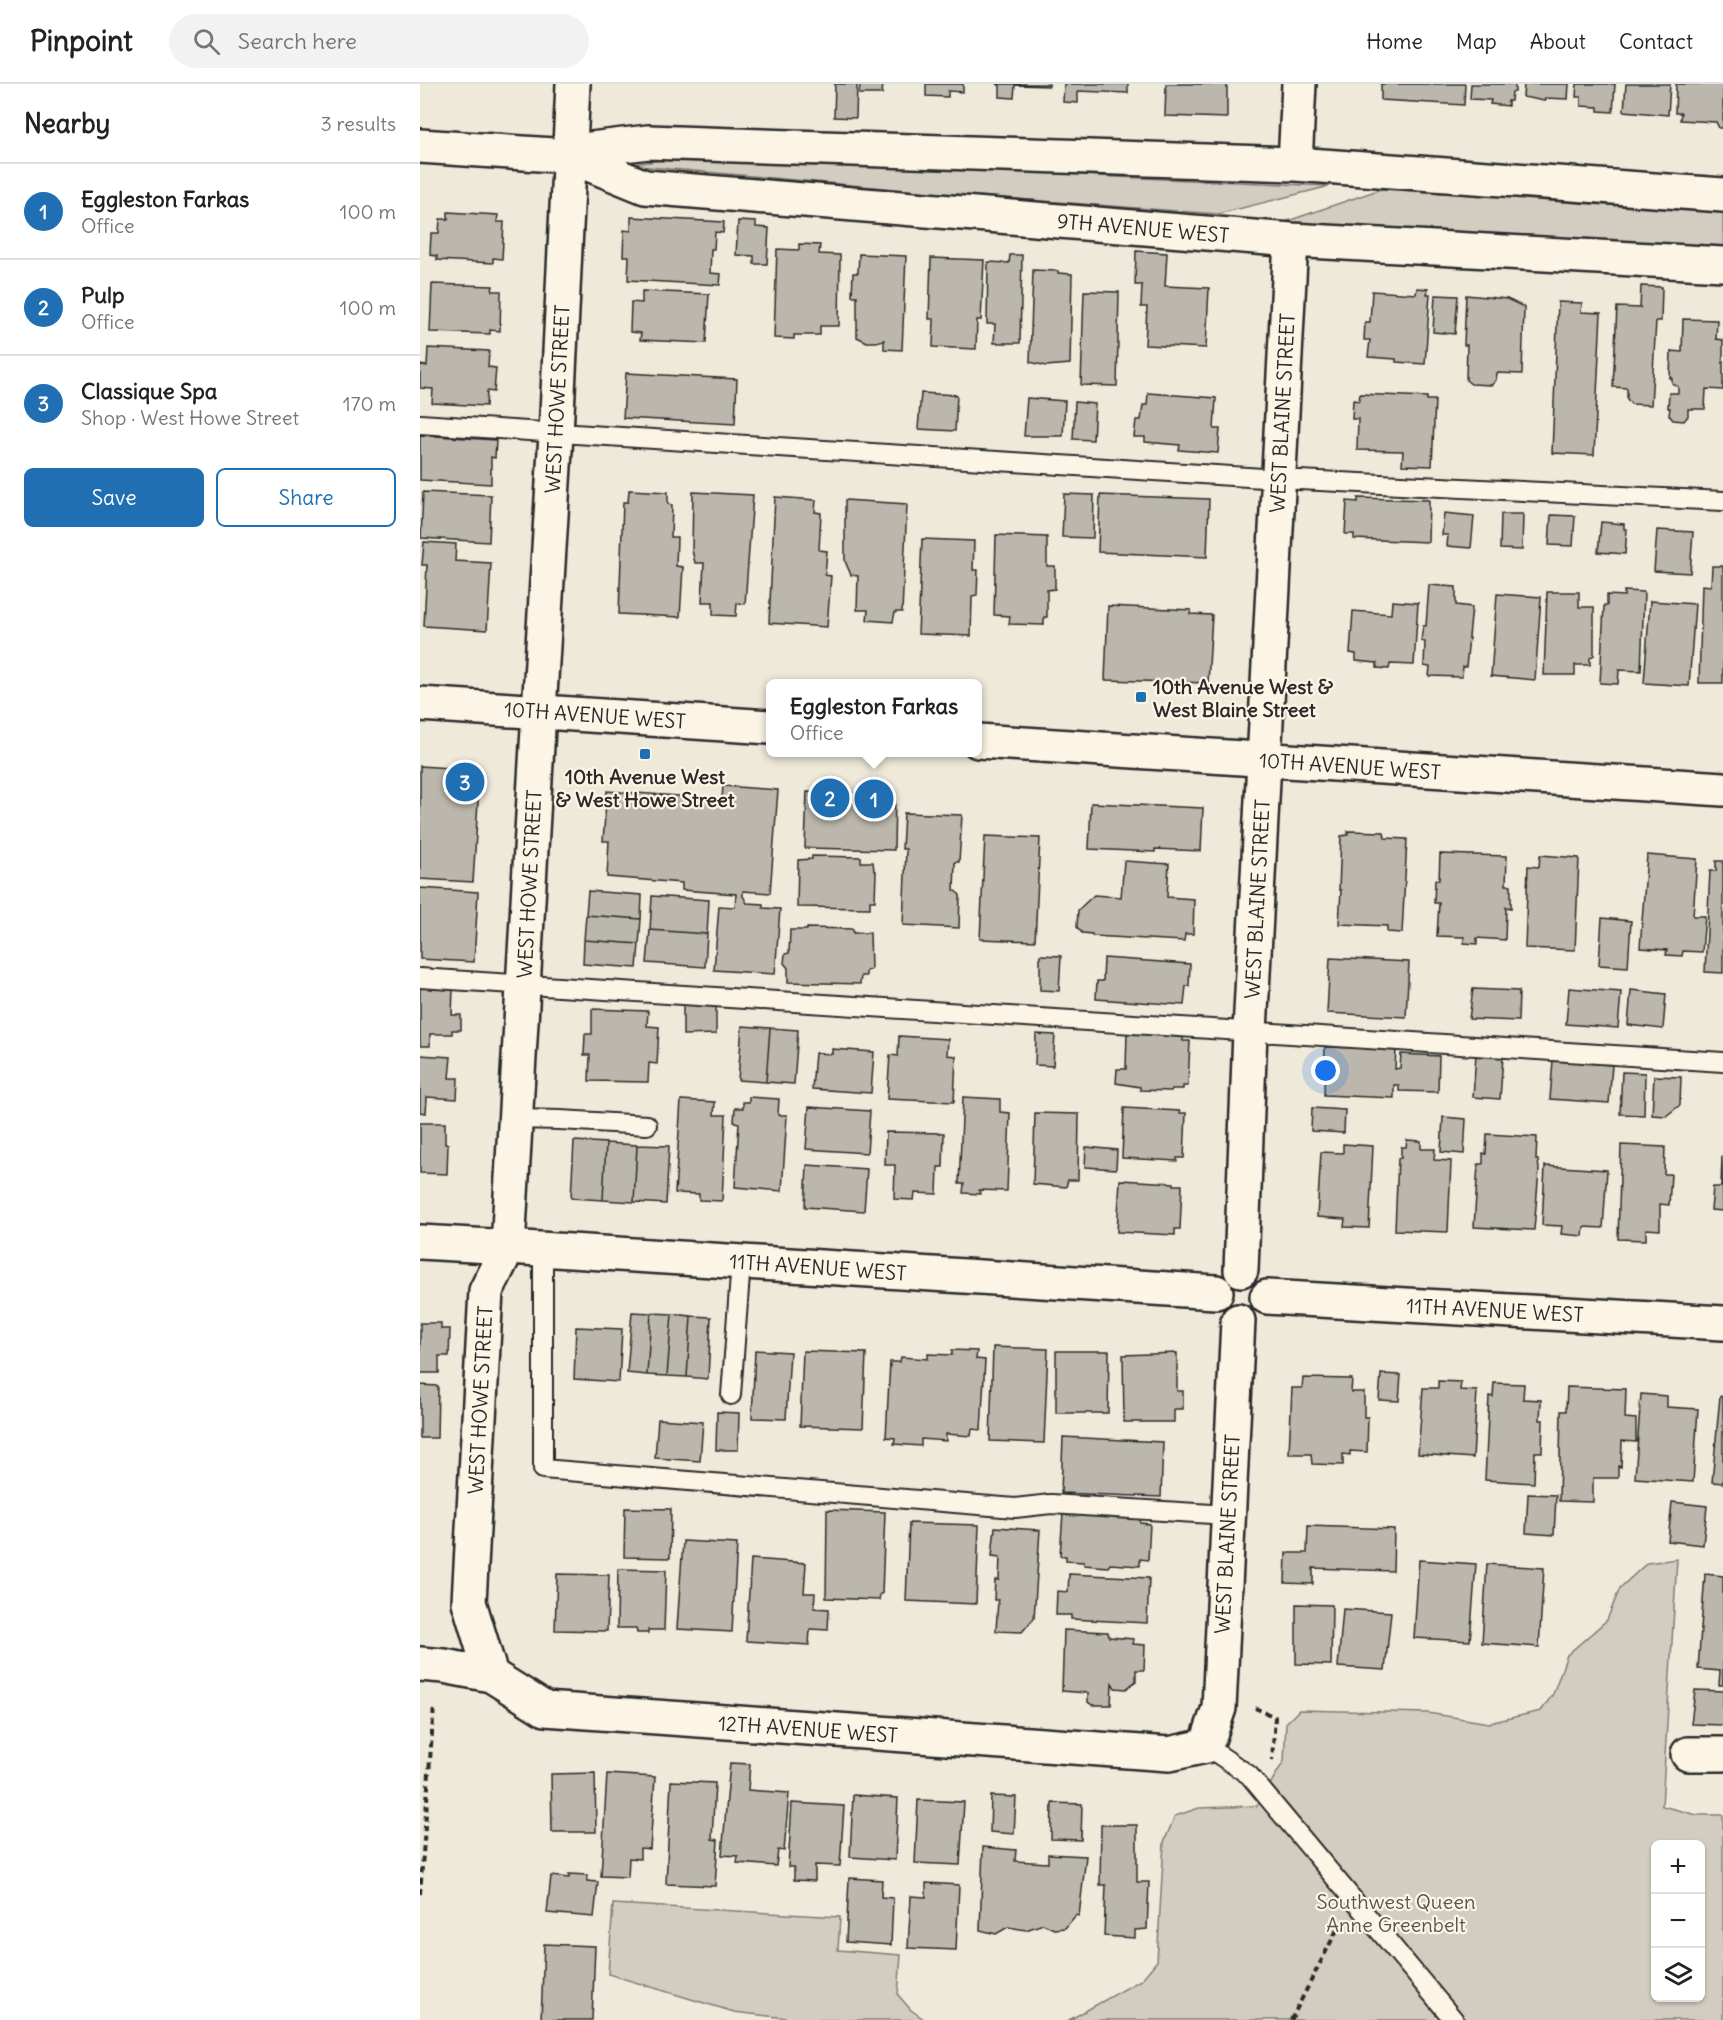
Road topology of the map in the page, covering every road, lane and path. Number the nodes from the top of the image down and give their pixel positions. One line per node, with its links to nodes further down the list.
1 (573, 84): 4 (street, WEST HOWE STREET)
2 (1299, 84): 5 (street)
3 (420, 146): 4 (street, 9TH AVENUE WEST)
4 (569, 156): 5 (street, 9TH AVENUE WEST); 7 (street, 9TH AVENUE WEST); 10 (street, WEST HOWE STREET)
5 (1295, 164): 6 (street, 9TH AVENUE WEST)
6 (1723, 195)
7 (1291, 240): 8 (street, 9TH AVENUE WEST); 11 (street, WEST BLAINE STREET)
8 (1723, 264)
9 (420, 424): 10 (lane)
10 (556, 434): 11 (lane); 14 (street, WEST HOWE STREET)
11 (1279, 479): 12 (lane); 17 (street, WEST BLAINE STREET)
12 (1723, 501)
13 (420, 704): 14 (street, 10TH AVENUE WEST)
14 (539, 711): 15 (street, 10TH AVENUE WEST); 20 (street, WEST HOWE STREET)
15 (766, 727)
16 (982, 741): 17 (street, 10TH AVENUE WEST)
17 (1264, 760): 18 (street, 10TH AVENUE WEST); 21 (street, WEST BLAINE STREET)
18 (1723, 789)
19 (420, 978): 20 (lane)
20 (523, 984): 21 (lane); 23 (street, WEST HOWE STREET)
21 (1250, 1031): 22 (lane); 29 (street, WEST BLAINE STREET)
22 (1723, 1062)
23 (516, 1119): 24 (lane); 26 (street, WEST HOWE STREET)
24 (647, 1125)
25 (420, 1242): 26 (street, 11TH AVENUE WEST)
26 (508, 1247): 27 (street, 11TH AVENUE WEST); 37 (street, WEST HOWE STREET)
27 (543, 1249): 28 (street, 11TH AVENUE WEST); 35 (lane)
28 (741, 1262): 30 (street, 11TH AVENUE WEST); 34 (lane)
29 (1241, 1270): 30 (street); 31 (street)
30 (1216, 1292): 32 (street)
31 (1267, 1297): 32 (street); 33 (street, 11TH AVENUE WEST)
32 (1238, 1321): 35 (street, WEST BLAINE STREET)
33 (1723, 1323)
34 (730, 1395)
35 (1228, 1515): 40 (street, WEST BLAINE STREET)
36 (420, 1664): 37 (street, 12TH AVENUE WEST)
37 (491, 1675): 40 (street, 12TH AVENUE WEST)
38 (434, 1706): 44 (path)
39 (1255, 1708): 43 (path)
40 (1206, 1746): 43 (lane)
41 (1688, 1754): 42 (street)
42 (1723, 1754)
43 (1260, 1788): 45 (lane)
44 (420, 1894)
45 (1352, 1900): 46 (path); 47 (lane)
46 (1291, 2020)
47 (1454, 2020)

